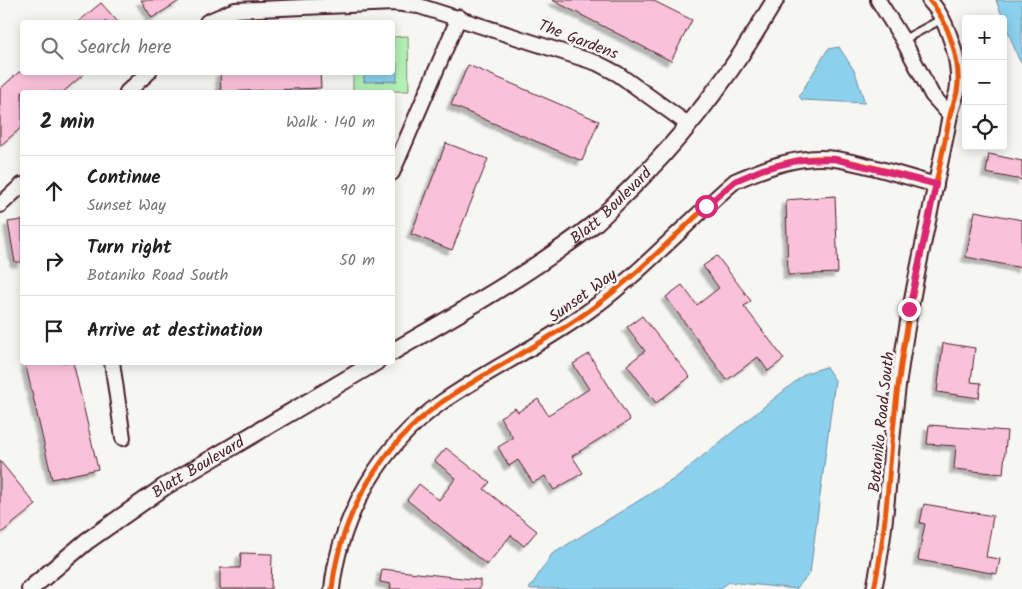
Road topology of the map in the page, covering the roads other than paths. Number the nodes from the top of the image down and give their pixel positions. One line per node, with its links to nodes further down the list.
1 (775, 0): 11 (street, Blatt Boulevard)
2 (878, 0): 7 (street)
3 (929, 0): 5 (street, Botaniko Road South)
4 (459, 17): 6 (street, The Gardens); 11 (street, The Gardens); 12 (street)
5 (942, 19): 7 (lane); 10 (street, Botaniko Road South)
6 (212, 20)
7 (904, 40): 10 (street)
8 (146, 75): 9 (street)
9 (129, 90)
10 (950, 115): 13 (street, Botaniko Road South)
11 (689, 125): 16 (street, Blatt Boulevard)
12 (395, 167)
13 (936, 184): 21 (street, Sunset Way); 22 (street, Botaniko Road South)
14 (20, 187): 15 (street)
15 (0, 205)
16 (395, 350)
17 (112, 365): 19 (street)
18 (371, 365): 20 (street, Blatt Boulevard)
19 (124, 438)
20 (30, 589)
21 (332, 589)
22 (874, 589)

